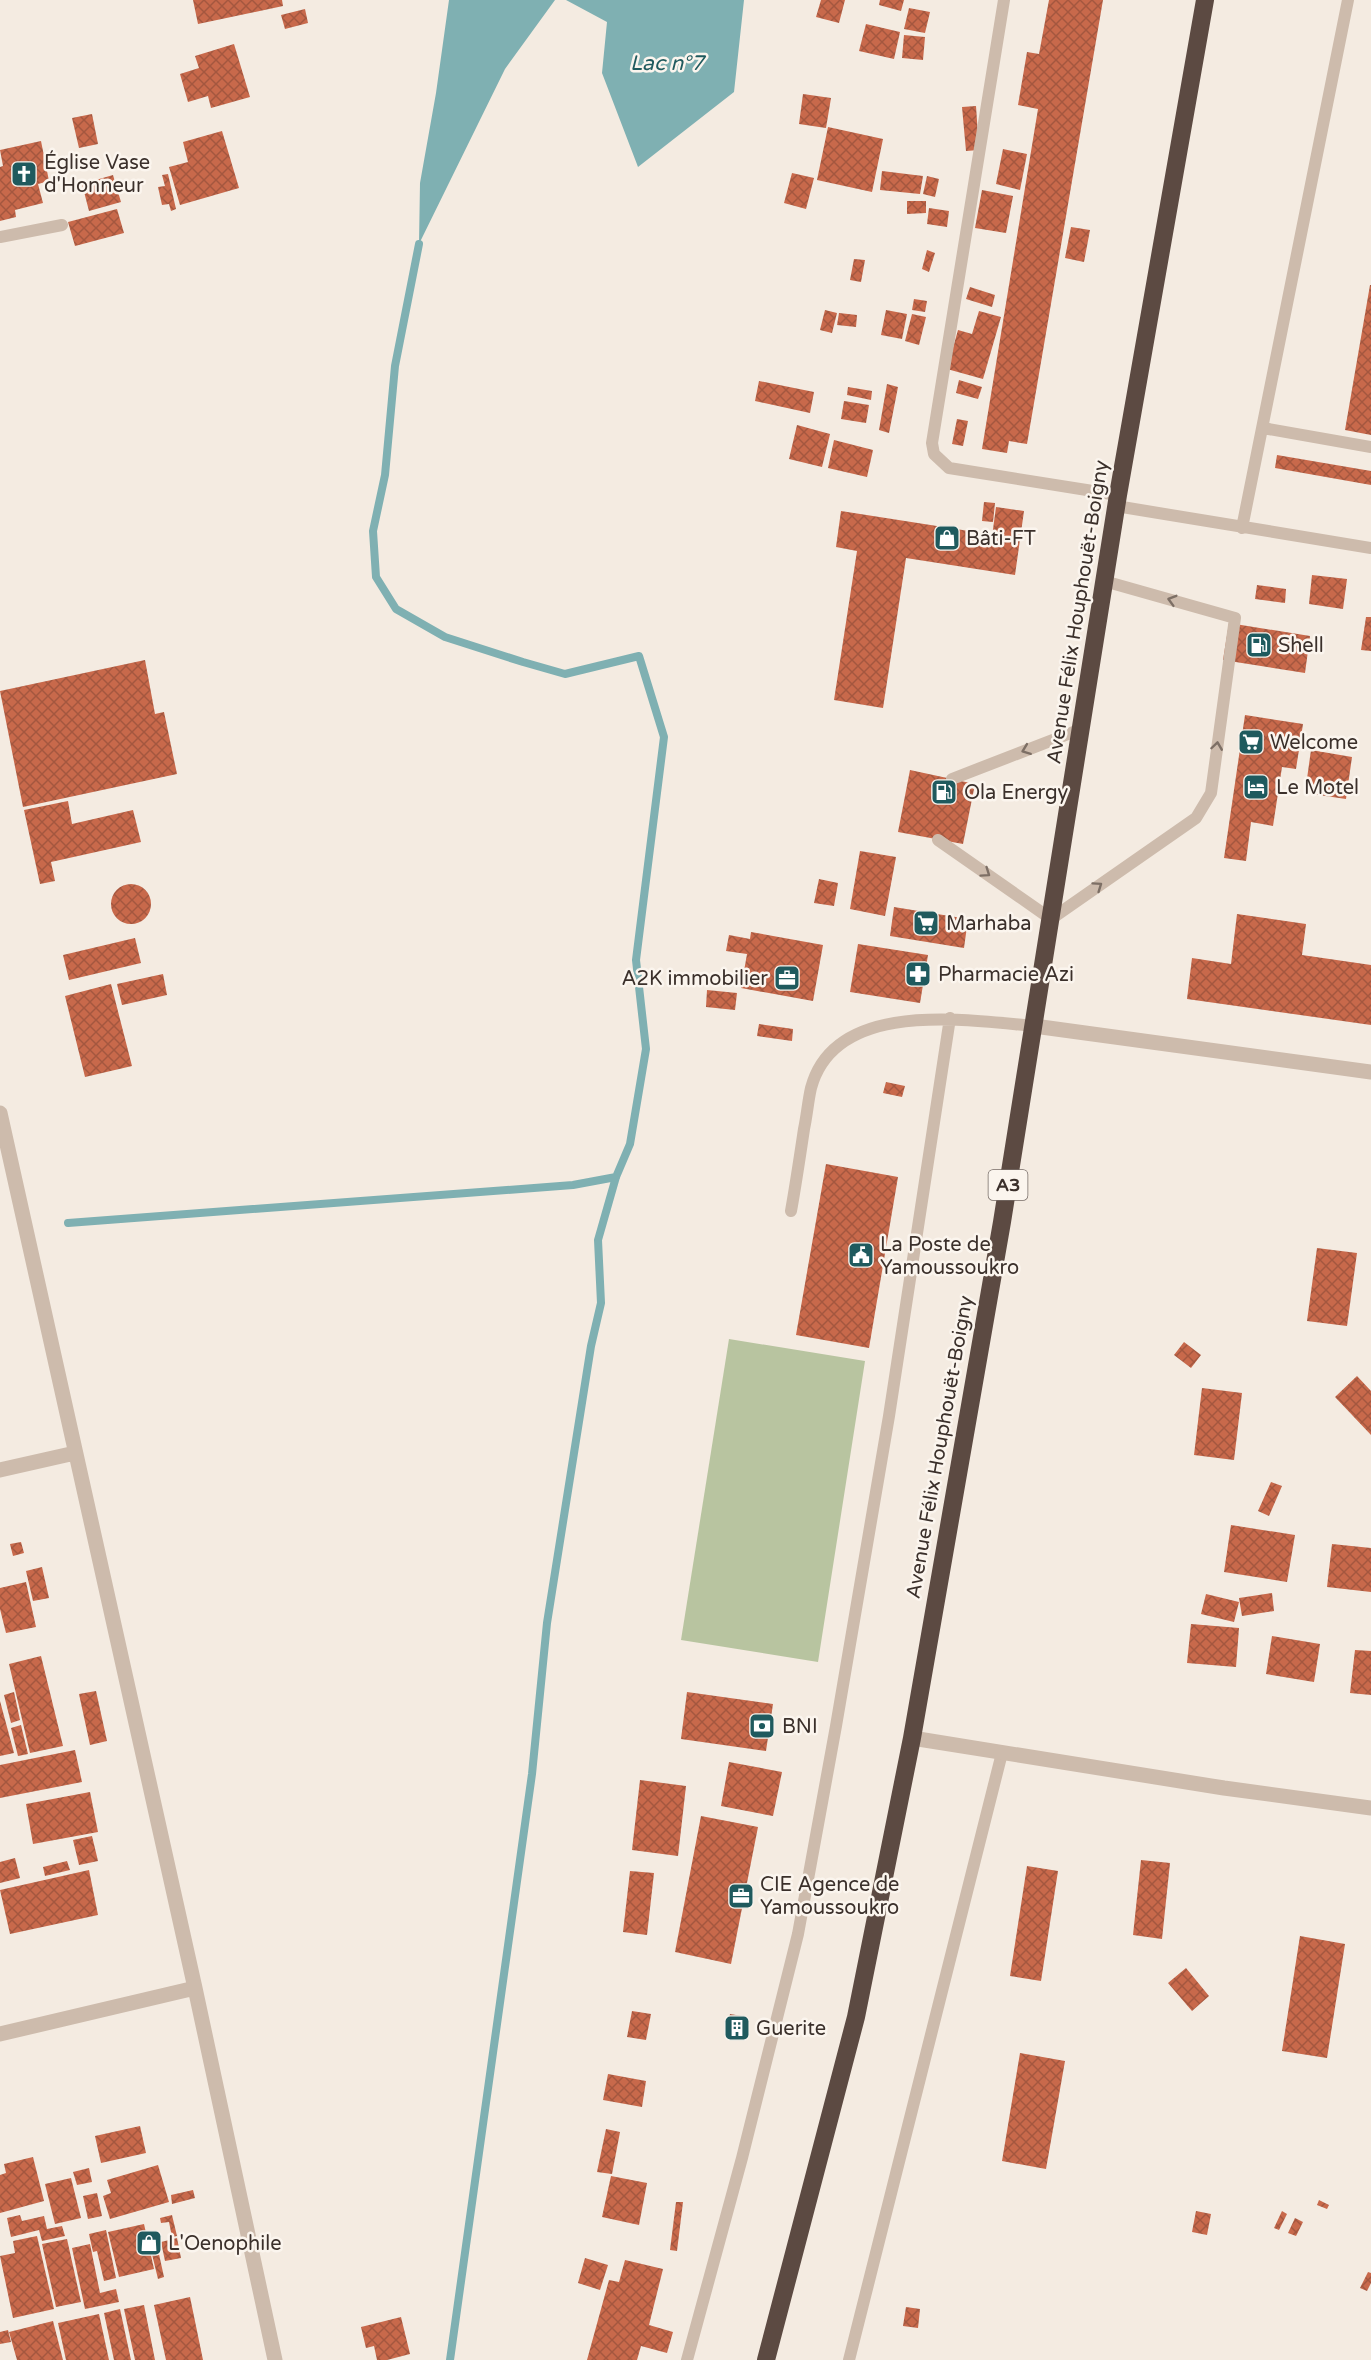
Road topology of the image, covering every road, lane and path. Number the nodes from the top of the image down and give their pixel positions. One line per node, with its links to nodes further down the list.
1 (1004, 0): 8 (lane)
2 (1205, 0): 8 (highway, Avenue Félix Houphouët-Boigny / A3)
3 (1348, 0): 6 (lane)
4 (62, 225): 5 (lane)
5 (0, 237)
6 (1263, 428): 7 (lane); 9 (lane)
7 (1371, 447)
8 (1117, 500): 9 (lane); 11 (highway, Avenue Félix Houphouët-Boigny / A3)
9 (1242, 528): 10 (lane)
10 (1371, 548)
11 (1104, 581): 12 (highway, Avenue Félix Houphouët-Boigny / A3); 15 (lane, one-way to 11)
12 (1081, 729): 13 (lane, one-way to 13); 15 (highway, Avenue Félix Houphouët-Boigny / A3)
13 (952, 779)
14 (938, 840): 15 (lane, one-way to 15)
15 (1050, 919): 17 (highway, Avenue Félix Houphouët-Boigny / A3)
16 (950, 1018): 17 (lane); 20 (lane); 29 (lane)
17 (1034, 1026): 18 (street); 23 (highway, Avenue Félix Houphouët-Boigny / A3)
18 (1371, 1072)
19 (0, 1113): 21 (street)
20 (791, 1211)
21 (75, 1453): 22 (street); 26 (street)
22 (0, 1470)
23 (912, 1738): 24 (street); 30 (highway, Avenue Félix Houphouët-Boigny / A3)
24 (1002, 1753): 25 (street); 31 (lane)
25 (1371, 1808)
26 (195, 1988): 27 (street); 28 (street)
27 (0, 2034)
28 (275, 2360)
29 (687, 2360)
30 (766, 2360)
31 (849, 2360)

